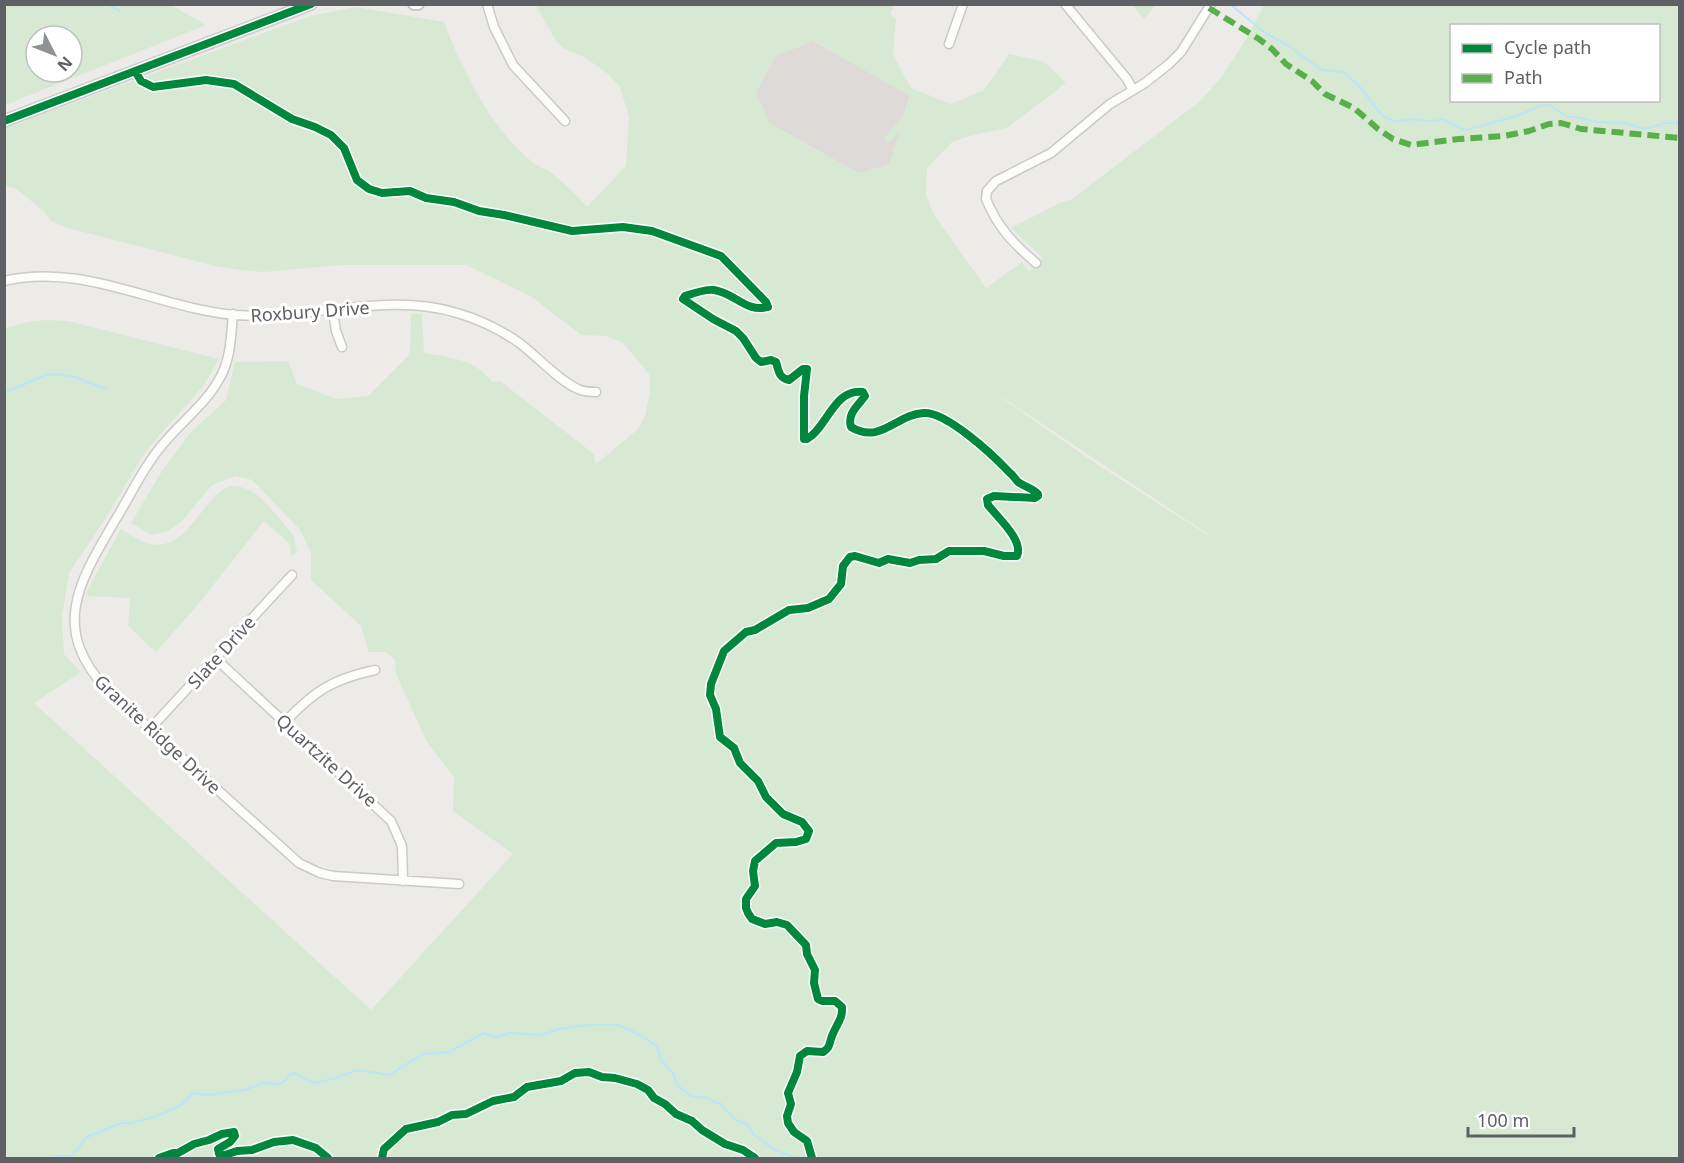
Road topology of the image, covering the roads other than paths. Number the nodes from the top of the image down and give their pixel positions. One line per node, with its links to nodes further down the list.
1 (311, 4): 8 (street)
2 (487, 4): 9 (street)
3 (963, 4): 6 (street)
4 (1065, 4): 7 (street)
5 (1211, 4): 7 (street)
6 (949, 44)
7 (1133, 90): 10 (street)
8 (4, 121)
9 (565, 121)
10 (1036, 263)
11 (5, 279): 13 (street, Roxbury Drive)
12 (333, 311): 13 (street, Roxbury Drive); 14 (street); 15 (street, Roxbury Drive)
13 (233, 314): 20 (street, Granite Ridge Drive)
14 (342, 347)
15 (596, 392)
16 (291, 575): 17 (street, Slate Drive)
17 (216, 658): 19 (street, Quartzite Drive); 20 (street, Slate Drive)
18 (375, 670): 19 (street)
19 (285, 722): 21 (street, Quartzite Drive)
20 (150, 729): 21 (street, Granite Ridge Drive)
21 (403, 880): 22 (street, Granite Ridge Drive)
22 (459, 884)

